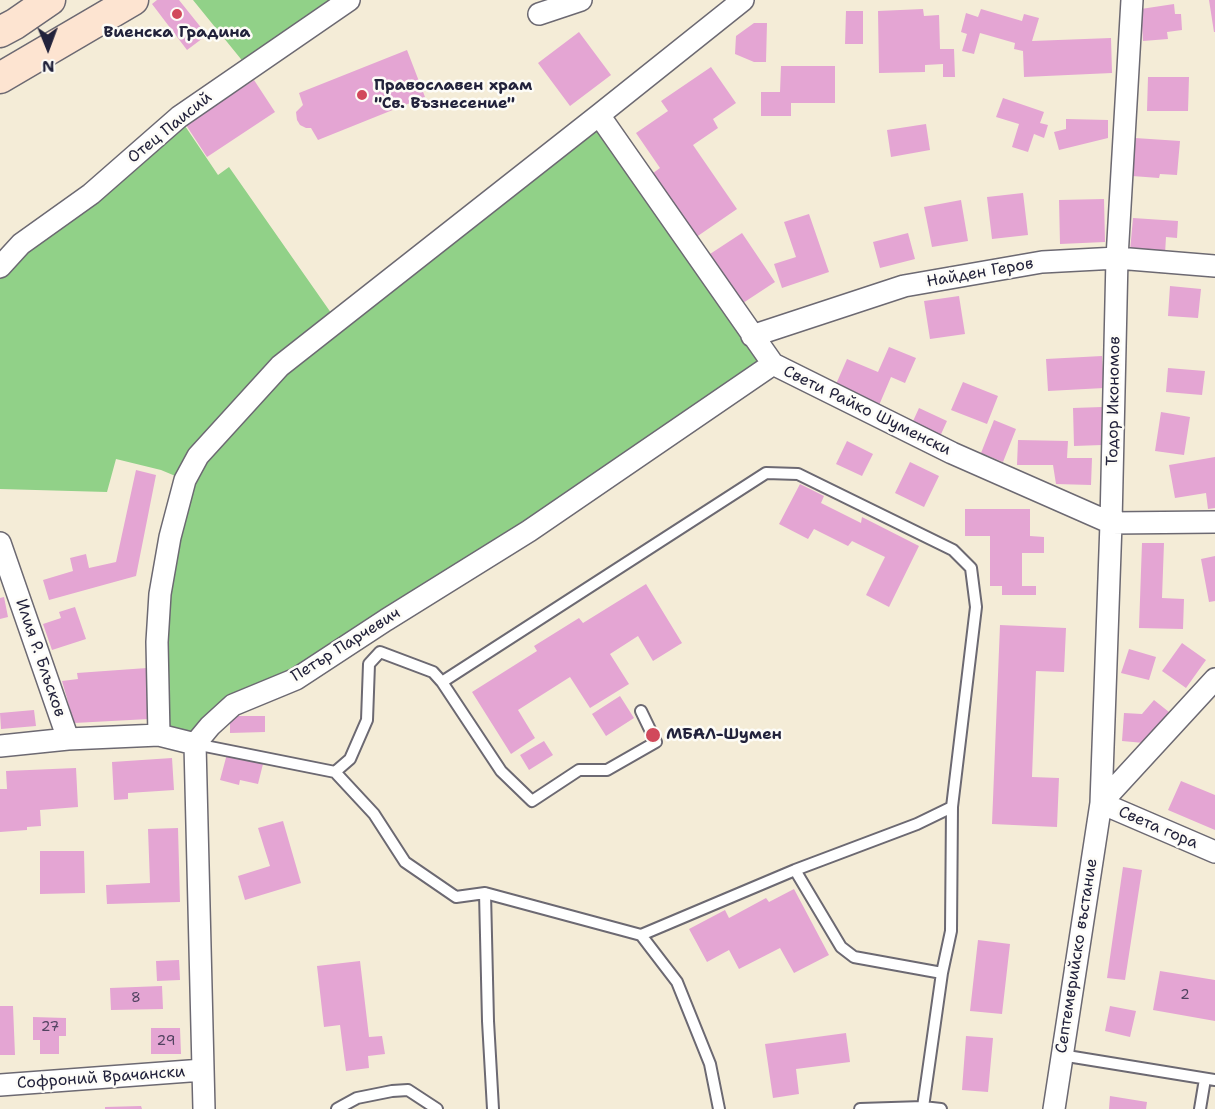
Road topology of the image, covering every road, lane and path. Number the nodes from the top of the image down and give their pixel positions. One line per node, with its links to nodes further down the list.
1 (50, 0): 8 (main road)
2 (133, 0): 9 (main road)
3 (349, 0): 13 (street, Отец Паисий)
4 (582, 0): 7 (street)
5 (743, 0): 10 (street)
6 (1132, 0): 11 (street, Тодор Икономов)
7 (540, 14)
8 (0, 32)
9 (0, 78)
10 (599, 116): 14 (street, Свети Райко Шуменски); 22 (street)
11 (1117, 258): 12 (street, Найден Геров); 14 (street, Найден Геров); 17 (street, Тодор Икономов)
12 (1215, 266)
13 (0, 267)
14 (752, 336): 15 (street, Свети Райко Шуменски)
15 (773, 364): 17 (street, Свети Райко Шуменски); 24 (street, Петър Парчевич)
16 (1215, 522): 17 (street, Свети Райко Шуменски)
17 (1111, 523): 27 (street, Тодор Икономов)
18 (0, 543): 23 (street, Илия Р. Блъсков)
19 (1215, 679): 27 (street)
20 (442, 682): 21 (lane); 26 (lane); 28 (lane)
21 (641, 711)
22 (159, 735): 23 (street); 24 (street)
23 (68, 739): 25 (street)
24 (195, 744): 26 (lane); 35 (street)
25 (0, 746)
26 (335, 772): 31 (lane)
27 (1101, 803): 29 (street, Света гора); 34 (street, Септемврийско въстание)
28 (952, 807): 30 (lane); 33 (lane)
29 (1215, 852)
30 (795, 870): 32 (lane); 33 (lane)
31 (485, 893): 32 (lane); 42 (lane)
32 (641, 934): 43 (lane)
33 (942, 973): 38 (lane)
34 (1061, 1055): 36 (lane); 46 (street, Септемврийско въстание)
35 (203, 1070): 37 (street, Софроний Врачански); 39 (street)
36 (1210, 1079): 47 (lane)
37 (0, 1085)
38 (923, 1107): 44 (lane); 45 (lane)
39 (204, 1109)
40 (337, 1109): 41 (lane)
41 (437, 1109)
42 (493, 1109)
43 (719, 1109)
44 (860, 1109)
45 (941, 1109)
46 (1053, 1109)
47 (1200, 1109)

